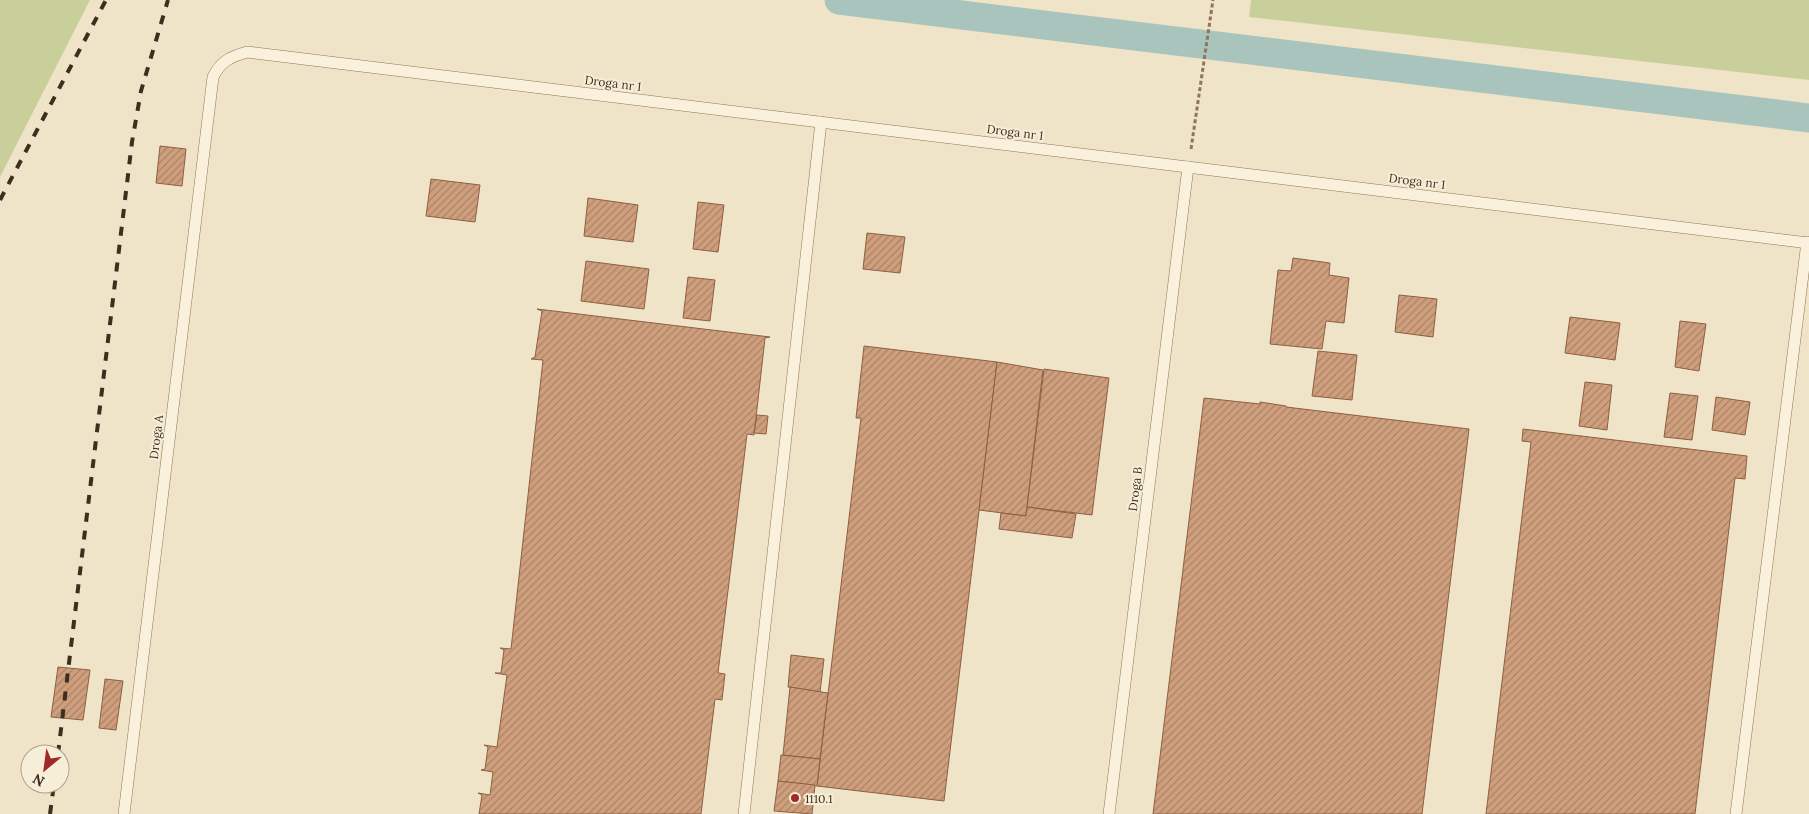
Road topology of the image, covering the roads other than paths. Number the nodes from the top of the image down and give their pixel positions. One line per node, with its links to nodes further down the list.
1 (220, 65): 2 (lane, Droga nr 1); 5 (lane, Droga A)
2 (821, 122): 3 (lane, Droga nr 1); 6 (lane)
3 (1188, 167): 4 (lane, Droga nr 1); 7 (lane, Droga B)
4 (1808, 242): 8 (lane)
5 (124, 814)
6 (744, 814)
7 (1109, 814)
8 (1736, 814)

